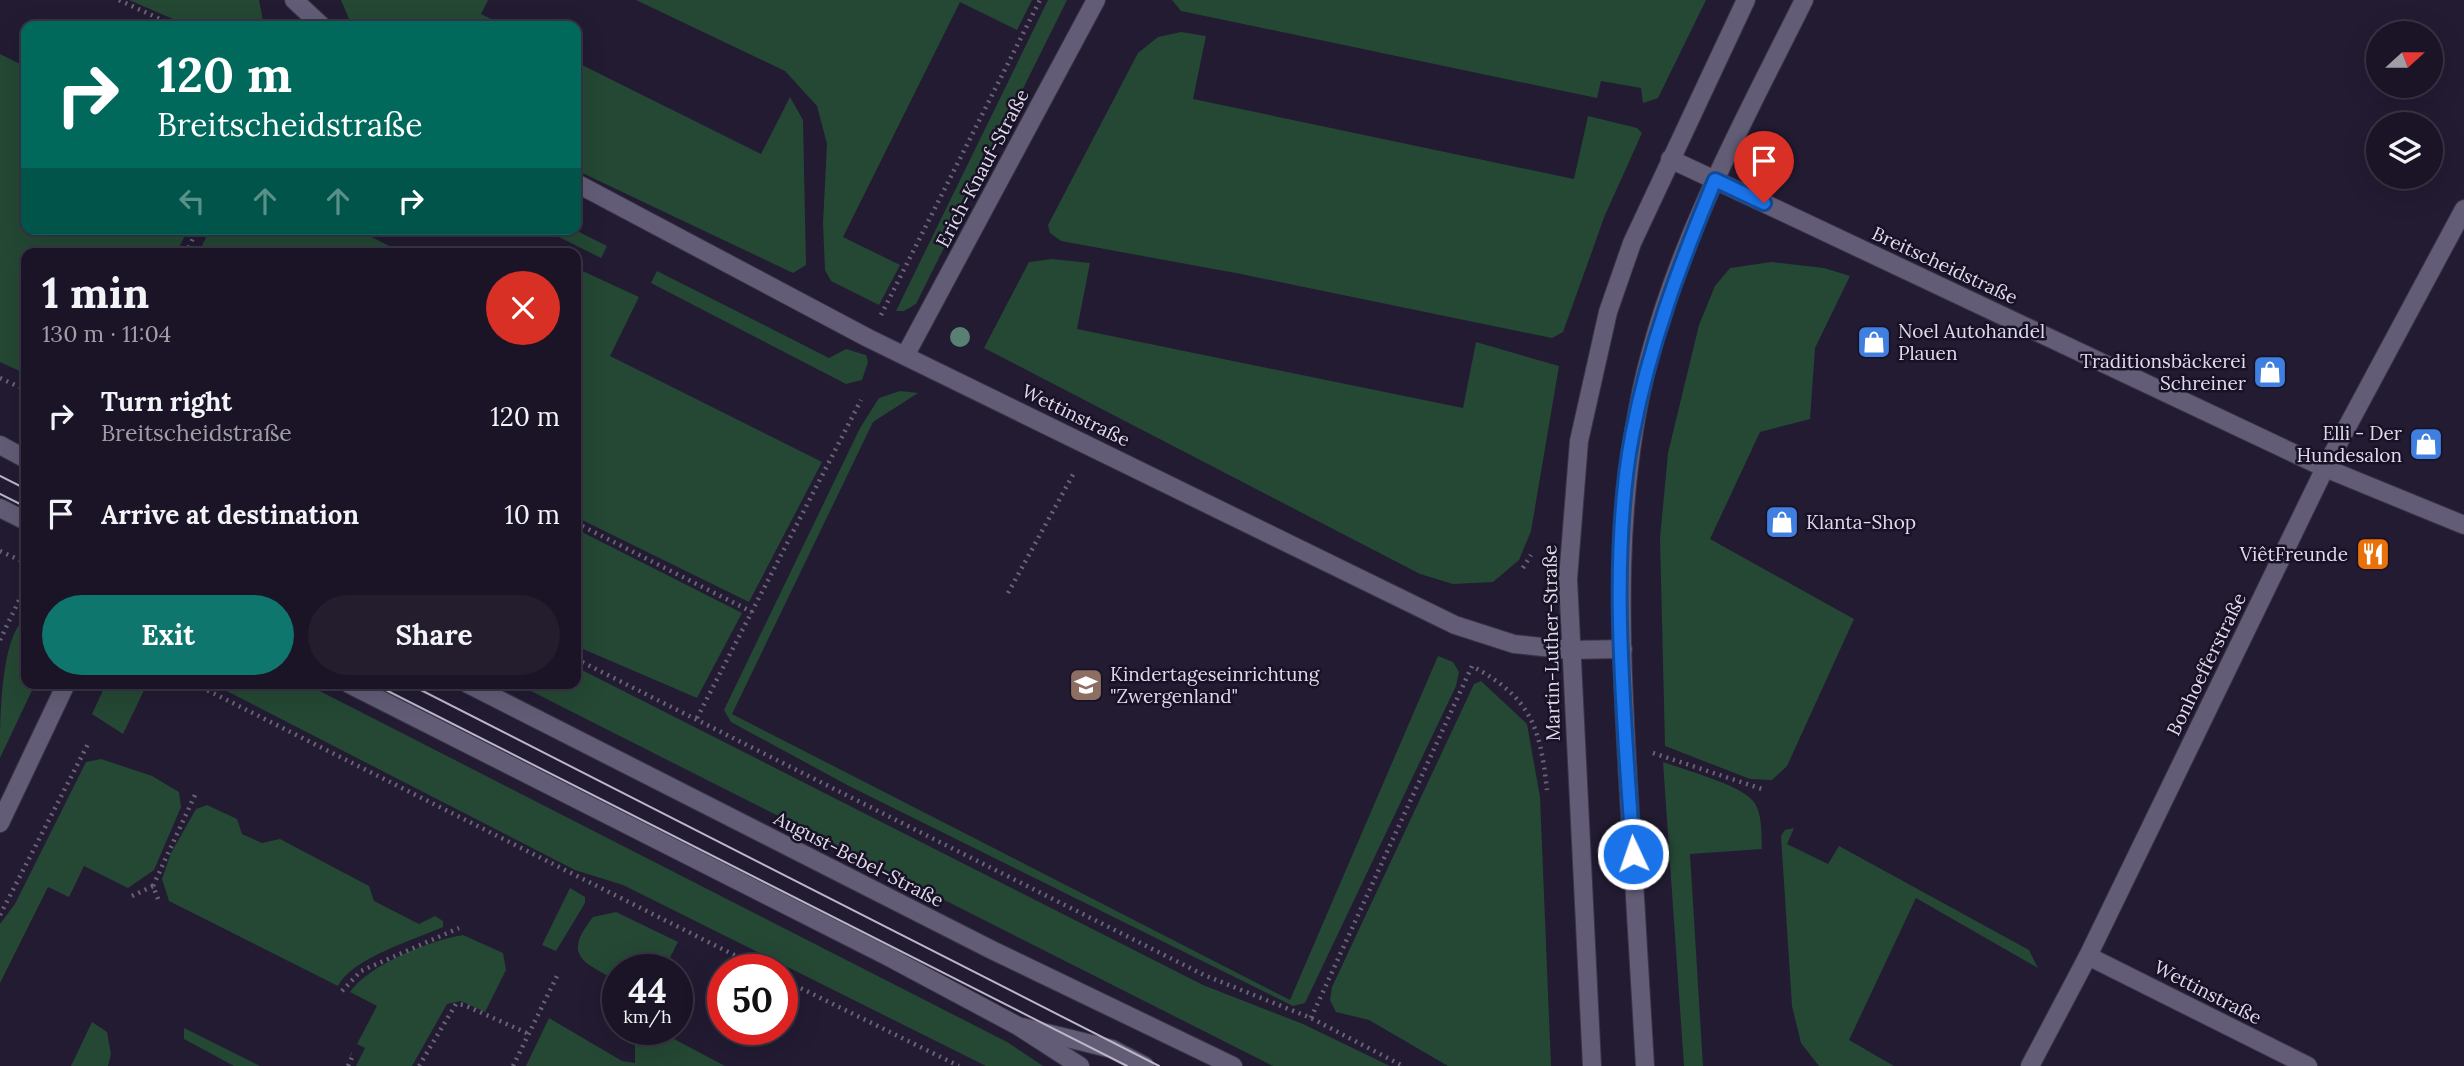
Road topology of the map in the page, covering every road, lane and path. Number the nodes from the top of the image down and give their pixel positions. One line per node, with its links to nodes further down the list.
1 (119, 0): 7 (path)
2 (1040, 0): 13 (path)
3 (1096, 0): 14 (street, Erich-Knauf-Straße)
4 (1746, 0): 9 (street, Martin-Luther-Straße)
5 (1804, 0): 10 (street)
6 (299, 2): 8 (street)
7 (165, 21)
8 (317, 21)
9 (1670, 159): 10 (street, Breitscheidstraße); 35 (street, Martin-Luther-Straße)
10 (1715, 180): 21 (street, Breitscheidstraße); 34 (street)
11 (581, 186): 14 (street, Wettinstraße)
12 (2464, 209): 21 (street, Bonhoefferstraße)
13 (880, 317)
14 (905, 356): 35 (street, Wettinstraße)
15 (0, 378): 16 (path)
16 (21, 388)
17 (861, 400): 32 (path)
18 (0, 446): 19 (street)
19 (21, 456)
20 (1080, 463): 30 (path)
21 (2325, 468): 24 (street, Breitscheidstraße); 54 (street, Bonhoefferstraße)
22 (0, 508): 23 (street)
23 (21, 518)
24 (2464, 525)
25 (581, 526): 32 (path)
26 (0, 551): 28 (path)
27 (1531, 555): 29 (path)
28 (21, 561)
29 (1523, 568)
30 (1008, 593)
31 (21, 596): 33 (path)
32 (752, 612): 41 (path)
33 (0, 640)
34 (1623, 649): 35 (street, Wettinstraße); 71 (street)
35 (1570, 650): 70 (street, Martin-Luther-Straße)
36 (581, 661): 41 (path)
37 (64, 689): 47 (street)
38 (205, 689): 53 (path)
39 (359, 689): 59 (street)
40 (478, 689): 68 (street, August-Bebel-Straße)
41 (697, 718): 58 (path)
42 (89, 742): 51 (path)
43 (1647, 752): 45 (path)
44 (1543, 755): 58 (path)
45 (1765, 790)
46 (195, 795): 48 (path)
47 (0, 823)
48 (153, 886): 49 (path); 50 (path)
49 (132, 896)
50 (158, 899)
51 (0, 915)
52 (459, 928): 57 (path)
53 (732, 954)
54 (2088, 956): 72 (street, Bonhoefferstraße); 73 (street, Wettinstraße)
55 (557, 976): 60 (path)
56 (798, 987): 65 (path)
57 (342, 991)
58 (1311, 1018): 69 (path)
59 (1018, 1026): 66 (street); 67 (street)
60 (529, 1034): 63 (path); 64 (path)
61 (351, 1054): 62 (path)
62 (348, 1066)
63 (419, 1066)
64 (513, 1066)
65 (959, 1066)
66 (1080, 1066)
67 (1145, 1066)
68 (1233, 1066)
69 (1403, 1066)
70 (1592, 1066)
71 (1645, 1066)
72 (2030, 1066)
73 (2308, 1066)

